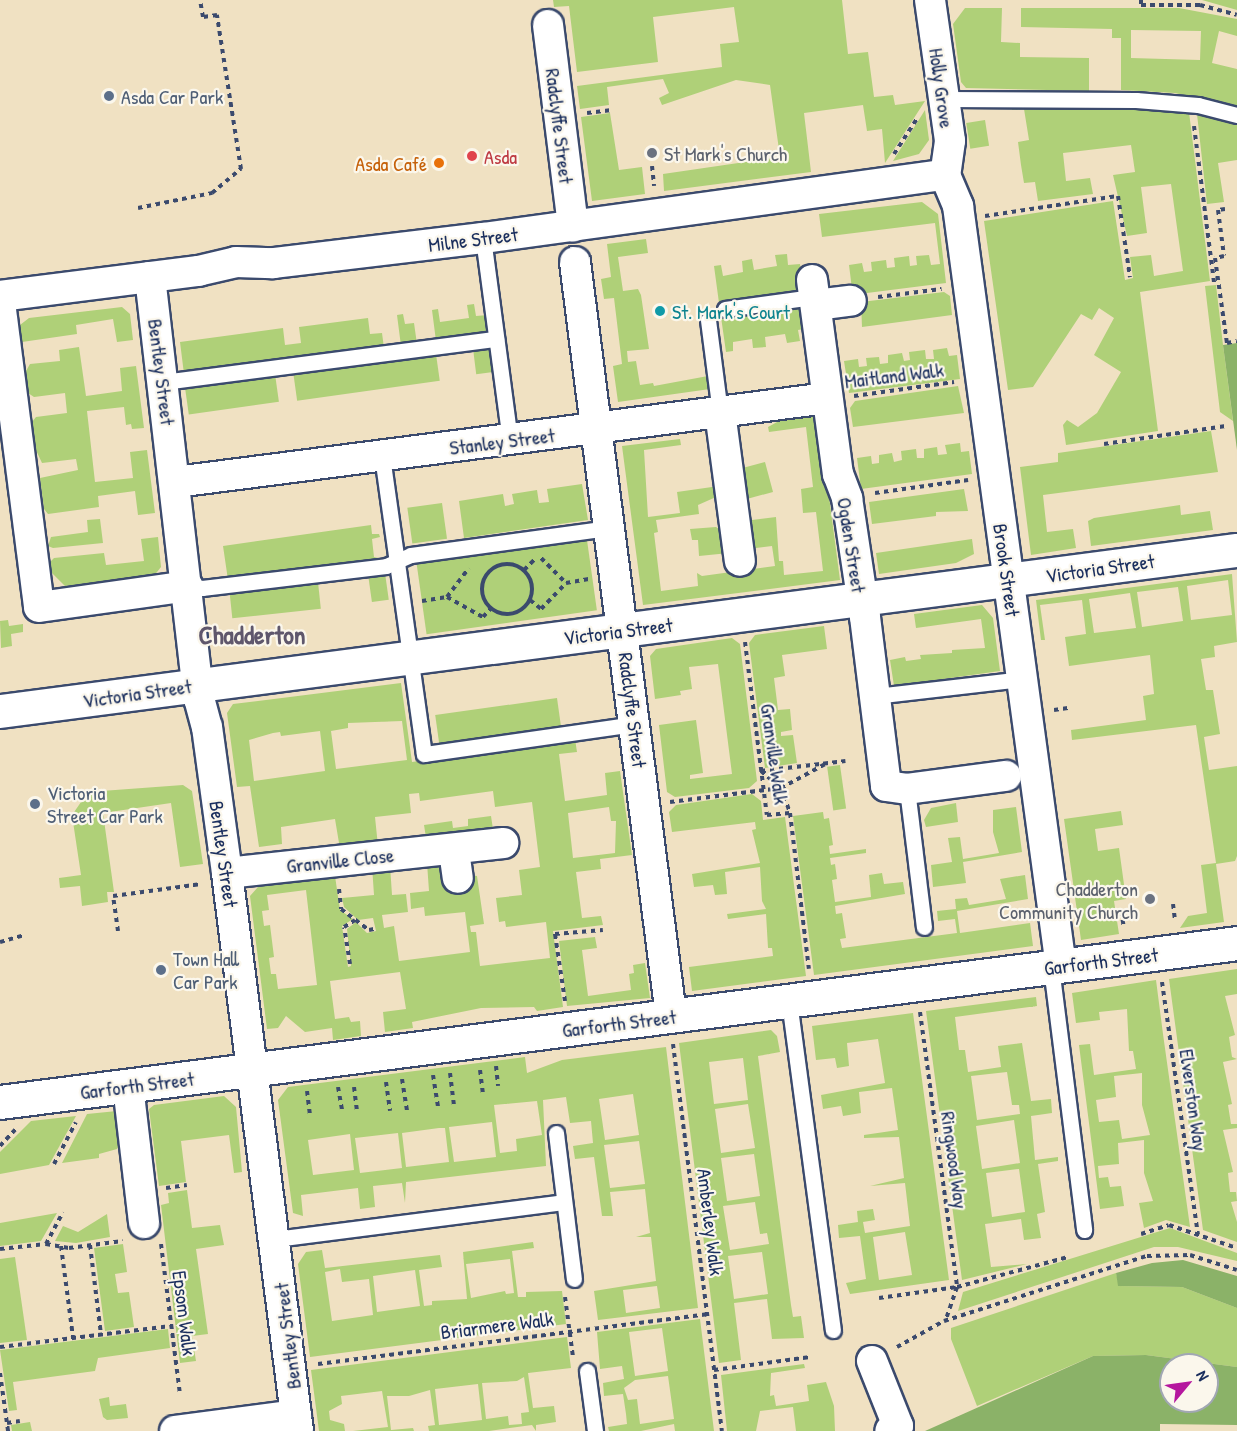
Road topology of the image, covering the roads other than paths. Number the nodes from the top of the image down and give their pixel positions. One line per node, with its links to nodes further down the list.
1 (930, 0): 3 (street, Holly Grove)
2 (548, 26): 6 (street, Radclyffe Street)
3 (932, 107): 4 (lane); 5 (street, Holly Grove)
4 (1237, 115)
5 (945, 175): 6 (street, Milne Street); 28 (street, Brook Street)
6 (573, 226): 7 (street, Milne Street)
7 (483, 238): 9 (street, Milne Street); 16 (lane)
8 (575, 262): 20 (street, Radclyffe Street)
9 (150, 277): 11 (street, Milne Street); 17 (street, Bentley Street)
10 (814, 292): 12 (street); 14 (lane); 18 (street, Ogden Street)
11 (0, 296)
12 (851, 301)
13 (0, 302): 29 (street)
14 (725, 309)
15 (708, 320): 19 (lane)
16 (496, 339): 17 (lane); 21 (lane)
17 (163, 382): 23 (street, Bentley Street)
18 (827, 398): 19 (street, Stanley Street); 30 (street, Ogden Street)
19 (720, 412): 20 (street, Stanley Street); 27 (street)
20 (597, 429): 21 (street, Stanley Street); 24 (street, Radclyffe Street)
21 (510, 440): 22 (street, Stanley Street)
22 (382, 456): 23 (street, Stanley Street); 26 (lane)
23 (176, 482): 29 (street, Bentley Street)
24 (609, 528): 26 (lane); 31 (street, Radclyffe Street)
25 (1237, 550): 28 (street, Victoria Street)
26 (397, 560): 29 (lane); 32 (lane)
27 (740, 561)
28 (1008, 580): 30 (street, Victoria Street); 33 (street, Brook Street)
29 (188, 586): 34 (street, Bentley Street)
30 (861, 599): 31 (street, Victoria Street); 35 (street, Ogden Street)
31 (623, 630): 32 (street, Victoria Street); 37 (street, Radclyffe Street)
32 (410, 658): 34 (street, Victoria Street); 37 (lane)
33 (1022, 679): 35 (lane); 44 (street, Brook Street)
34 (199, 685): 36 (street, Victoria Street); 41 (street, Bentley Street)
35 (874, 696): 39 (street, Ogden Street)
36 (0, 711)
37 (635, 724): 46 (street, Radclyffe Street)
38 (1005, 776): 39 (street)
39 (896, 787): 42 (lane)
40 (503, 843): 41 (street, Granville Close)
41 (218, 878): 47 (street, Bentley Street)
42 (924, 927)
43 (1237, 943): 44 (street, Garforth Street)
44 (1056, 966): 45 (street, Garforth Street); 52 (lane)
45 (800, 991): 46 (street, Garforth Street); 56 (lane)
46 (671, 1016): 47 (street, Garforth Street)
47 (253, 1071): 48 (street, Garforth Street); 54 (street, Bentley Street)
48 (128, 1086): 49 (street, Garforth Street); 53 (street)
49 (0, 1102)
50 (556, 1133): 51 (lane)
51 (564, 1202): 54 (lane); 55 (lane)
52 (1084, 1230)
53 (147, 1232)
54 (275, 1239): 59 (street, Bentley Street)
55 (574, 1280)
56 (833, 1329)
57 (872, 1361): 62 (street)
58 (581, 1367): 61 (lane)
59 (297, 1423): 60 (street)
60 (174, 1431)
61 (595, 1431)
62 (890, 1431)

